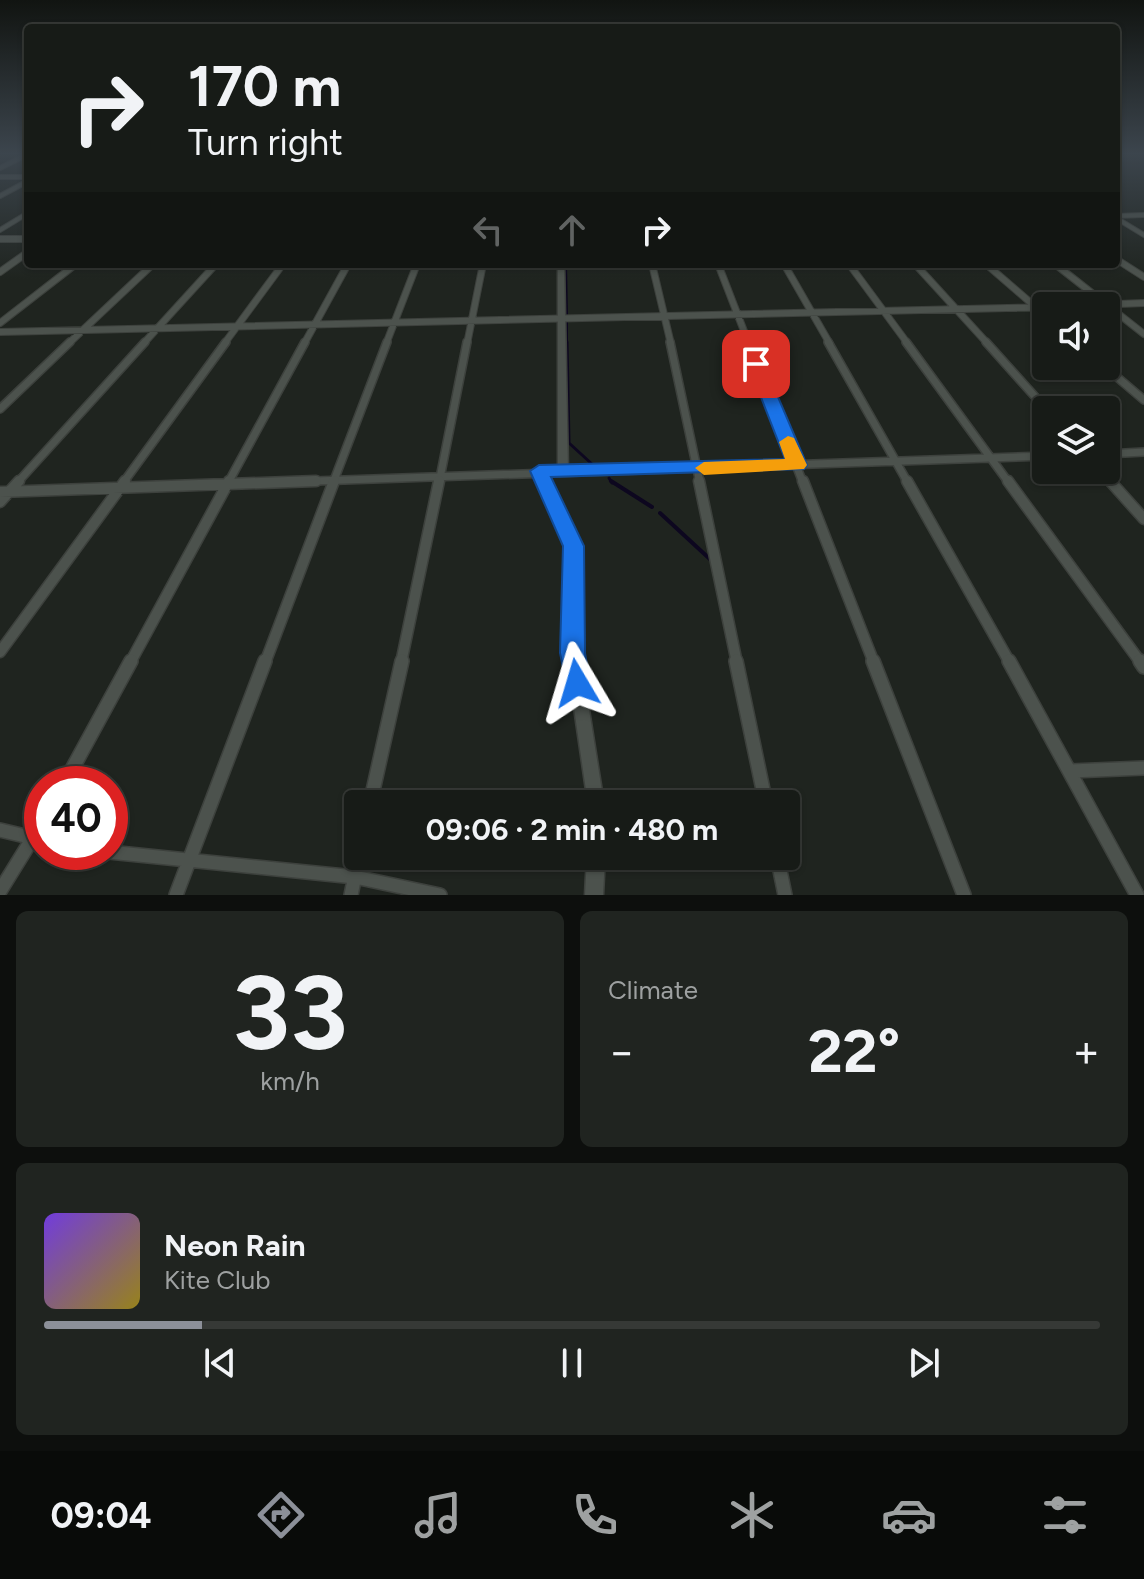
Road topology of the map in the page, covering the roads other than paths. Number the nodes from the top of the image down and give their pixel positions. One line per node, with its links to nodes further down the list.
1 (24, 215): 5 (street)
2 (1144, 215): 3 (street)
3 (1120, 217)
4 (1120, 220): 6 (street)
5 (0, 230)
6 (1144, 235)
7 (0, 239): 8 (street)
8 (24, 239)
9 (24, 255): 26 (street)
10 (1120, 262): 27 (street)
11 (71, 268): 42 (street)
12 (149, 268): 46 (street)
13 (212, 268): 45 (street)
14 (280, 268): 44 (street)
15 (346, 268): 43 (street)
16 (415, 268): 41 (street)
17 (482, 268): 40 (street)
18 (561, 268): 39 (street)
19 (653, 268): 38 (street)
20 (719, 268): 37 (street)
21 (786, 268): 35 (street)
22 (852, 268): 34 (street)
23 (919, 268): 33 (street)
24 (991, 268): 30 (street)
25 (1060, 268): 28 (street)
26 (0, 272)
27 (1144, 277)
28 (1093, 292)
29 (1144, 303): 31 (street)
30 (1032, 304)
31 (1120, 304)
32 (1032, 308): 33 (street)
33 (957, 309): 34 (street); 50 (street)
34 (884, 310): 35 (street); 56 (street)
35 (811, 311): 37 (street); 57 (street)
36 (1120, 313): 48 (street)
37 (735, 314): 38 (street); 58 (street)
38 (665, 316): 39 (street); 59 (street)
39 (560, 317): 40 (street); 61 (street)
40 (472, 320): 41 (street); 62 (street)
41 (395, 321): 43 (street); 63 (street)
42 (0, 323)
43 (315, 324): 44 (street); 64 (street)
44 (238, 326): 45 (street); 66 (street)
45 (158, 328): 46 (street); 67 (street)
46 (85, 330): 47 (street); 52 (street)
47 (0, 332)
48 (1144, 334)
49 (1120, 380): 51 (street)
50 (1035, 396)
51 (1144, 400)
52 (0, 409)
53 (1144, 452): 54 (street)
54 (1120, 453)
55 (1032, 457): 56 (street)
56 (991, 458): 57 (street); 71 (street)
57 (895, 461): 58 (street); 74 (street)
58 (797, 465): 59 (street); 93 (street)
59 (698, 469): 61 (street); 77 (street)
60 (539, 471): 61 (street); 62 (street); 76 (street)
61 (563, 471)
62 (439, 477): 63 (street); 75 (street)
63 (334, 480): 64 (street); 82 (street)
64 (229, 484): 66 (street); 72 (street)
65 (1113, 484): 69 (street)
66 (120, 487): 67 (street); 70 (street)
67 (5, 491): 68 (street)
68 (0, 502)
69 (1144, 519)
70 (0, 652)
71 (1144, 667)
72 (74, 766)
73 (1144, 768): 74 (street)
74 (1071, 771): 94 (street)
75 (373, 790)
76 (594, 790)
77 (763, 790)
78 (0, 830): 79 (street)
79 (24, 836)
80 (128, 854): 82 (street)
81 (24, 859): 87 (street)
82 (189, 862): 86 (street); 88 (street)
83 (356, 870): 86 (street)
84 (595, 870): 91 (street)
85 (780, 870): 92 (street)
86 (355, 877): 89 (street); 90 (street)
87 (0, 891)
88 (176, 895)
89 (351, 895)
90 (440, 895)
91 (594, 895)
92 (785, 895)
93 (964, 895)
94 (1137, 895)

